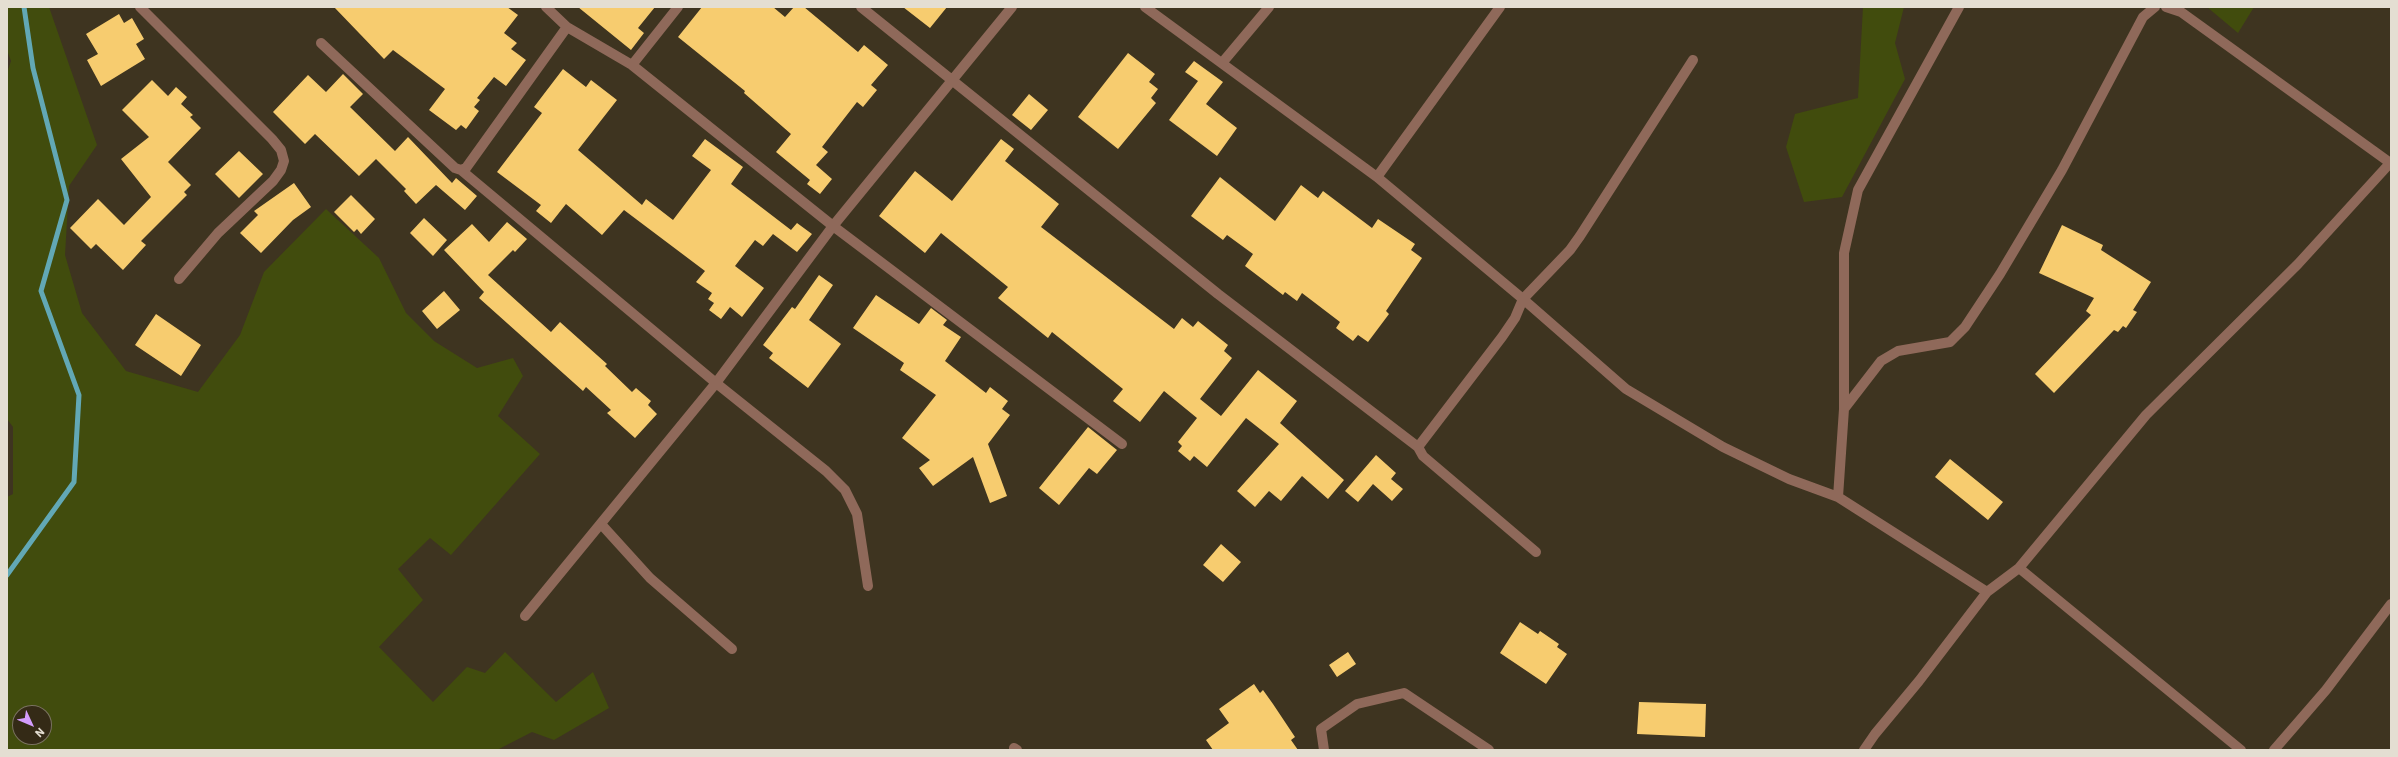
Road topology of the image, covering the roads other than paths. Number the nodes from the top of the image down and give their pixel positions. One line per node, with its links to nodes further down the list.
1 (140, 7): 22 (street)
2 (546, 7): 12 (street)
3 (678, 7): 16 (street)
4 (861, 7): 17 (street)
5 (1012, 7): 17 (street)
6 (1145, 7): 15 (street)
7 (1268, 7): 15 (street)
8 (1500, 7): 20 (street)
9 (1959, 7): 25 (street)
10 (2154, 7): 25 (street)
11 (2166, 7): 18 (street)
12 (567, 27): 16 (street); 19 (street)
13 (321, 43): 19 (street)
14 (1694, 60): 23 (street)
15 (1222, 63): 20 (street)
16 (632, 65): 21 (street)
17 (951, 81): 21 (street); 27 (street)
18 (2390, 162): 31 (street)
19 (461, 170): 24 (street)
20 (1377, 177): 23 (street)
21 (833, 226): 24 (street); 26 (street)
22 (179, 279)
23 (1523, 299): 27 (street); 28 (street)
24 (716, 383): 29 (street); 32 (street)
25 (1844, 409): 28 (street)
26 (1122, 444)
27 (1418, 447): 30 (street)
28 (1838, 497): 33 (street)
29 (601, 524): 35 (street); 36 (street)
30 (1536, 552)
31 (2019, 568): 33 (street); 40 (street)
32 (868, 586)
33 (1987, 592): 39 (street)
34 (2391, 604): 41 (street)
35 (525, 616)
36 (732, 649)
37 (1324, 750): 38 (street)
38 (1489, 750)
39 (1864, 750)
40 (2241, 750)
41 (2274, 750)

